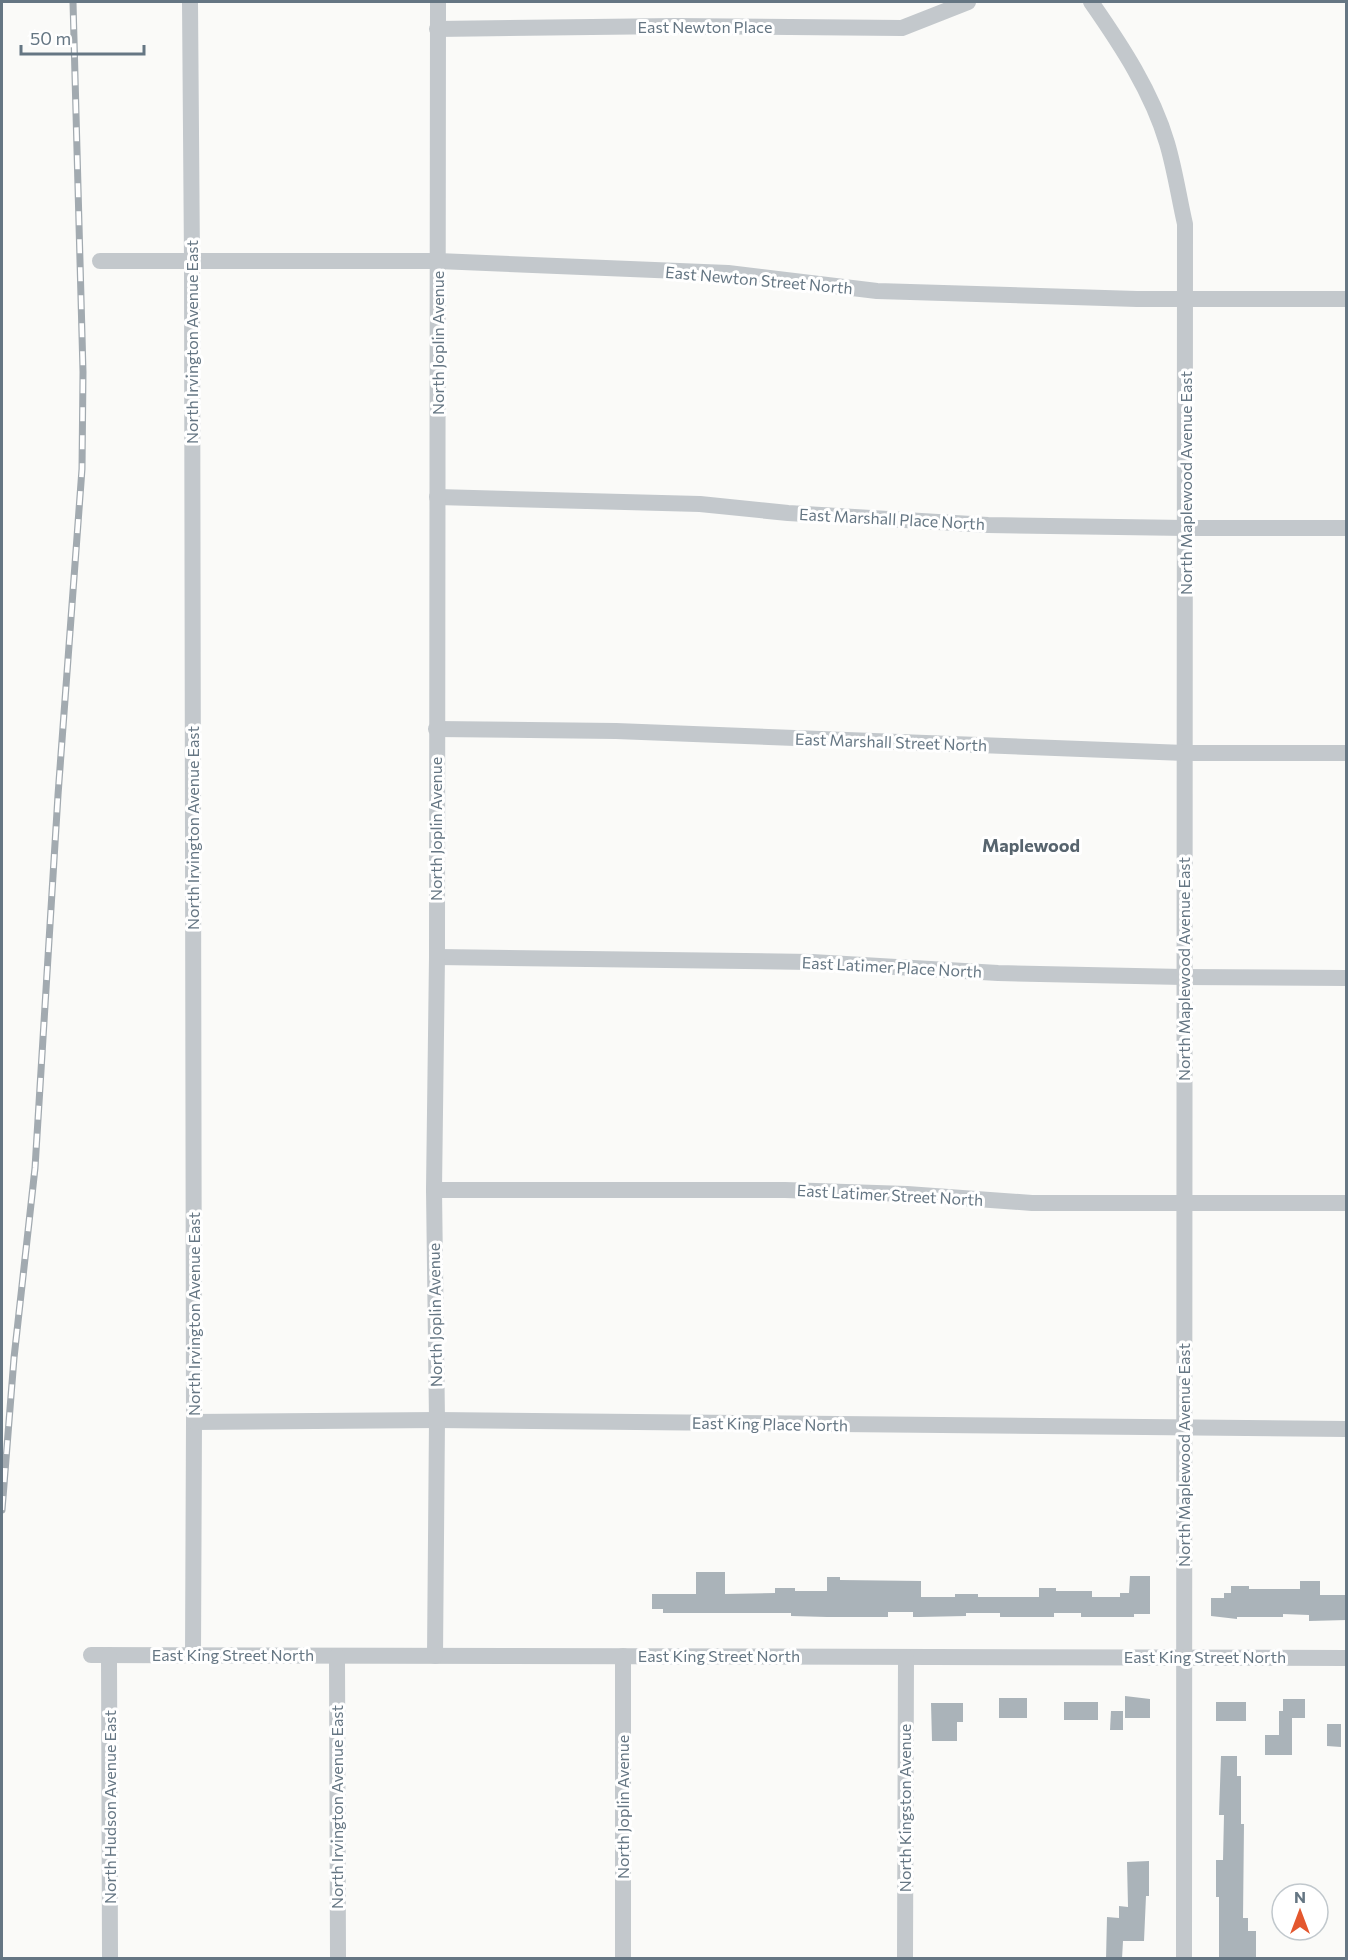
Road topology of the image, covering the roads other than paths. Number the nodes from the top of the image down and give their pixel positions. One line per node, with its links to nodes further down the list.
1 (190, 2): 7 (street, North Irvington Avenue East)
2 (438, 2): 5 (street, North Joplin Avenue)
3 (968, 2): 5 (street, East Newton Place)
4 (1091, 2): 10 (street, North Maplewood Avenue East)
5 (437, 29): 8 (street, North Joplin Avenue)
6 (100, 261): 7 (street, East Newton Street North)
7 (192, 261): 8 (street, East Newton Street North); 24 (street, North Irvington Avenue East)
8 (438, 261): 10 (street, East Newton Street North); 11 (street, North Joplin Avenue)
9 (1347, 299): 10 (street, East Newton Street North)
10 (1186, 300): 12 (street, North Maplewood Avenue East)
11 (437, 497): 12 (street, East Marshall Place North); 14 (street, North Joplin Avenue)
12 (1186, 528): 13 (street, East Marshall Place North); 15 (street, North Maplewood Avenue East)
13 (1347, 528)
14 (436, 729): 15 (street, East Marshall Street North); 17 (street, North Joplin Avenue)
15 (1185, 753): 16 (street, East Marshall Street North); 18 (street, North Maplewood Avenue East)
16 (1347, 753)
17 (436, 957): 18 (street, East Latimer Place North); 20 (street, North Joplin Avenue)
18 (1183, 977): 19 (street, East Latimer Place North); 21 (street, North Maplewood Avenue East)
19 (1347, 978)
20 (434, 1190): 21 (street, East Latimer Street North); 23 (street, North Joplin Avenue)
21 (1184, 1203): 22 (street, East Latimer Street North); 25 (street, North Maplewood Avenue East)
22 (1347, 1203)
23 (436, 1420): 24 (street, East King Place North); 25 (street, East King Place North); 31 (street, North Joplin Avenue)
24 (194, 1422): 29 (street, North Irvington Avenue East)
25 (1185, 1429): 26 (street, East King Place North); 34 (street, North Maplewood Avenue East)
26 (1347, 1429)
27 (91, 1655): 28 (street, East King Street North)
28 (110, 1655): 29 (street, East King Street North); 36 (street, North Hudson Avenue East)
29 (193, 1655): 30 (street, East King Street North)
30 (337, 1656): 31 (street, East King Street North); 37 (street, North Irvington Avenue East)
31 (435, 1656): 32 (street, East King Street North)
32 (623, 1656): 33 (street, East King Street North); 38 (street, North Joplin Avenue)
33 (906, 1657): 34 (street, East King Street North); 39 (street, North Kingston Avenue)
34 (1183, 1657): 35 (street, East King Street North); 40 (street, North Maplewood Avenue East)
35 (1347, 1658)
36 (110, 1959)
37 (338, 1959)
38 (623, 1959)
39 (905, 1959)
40 (1184, 1959)

